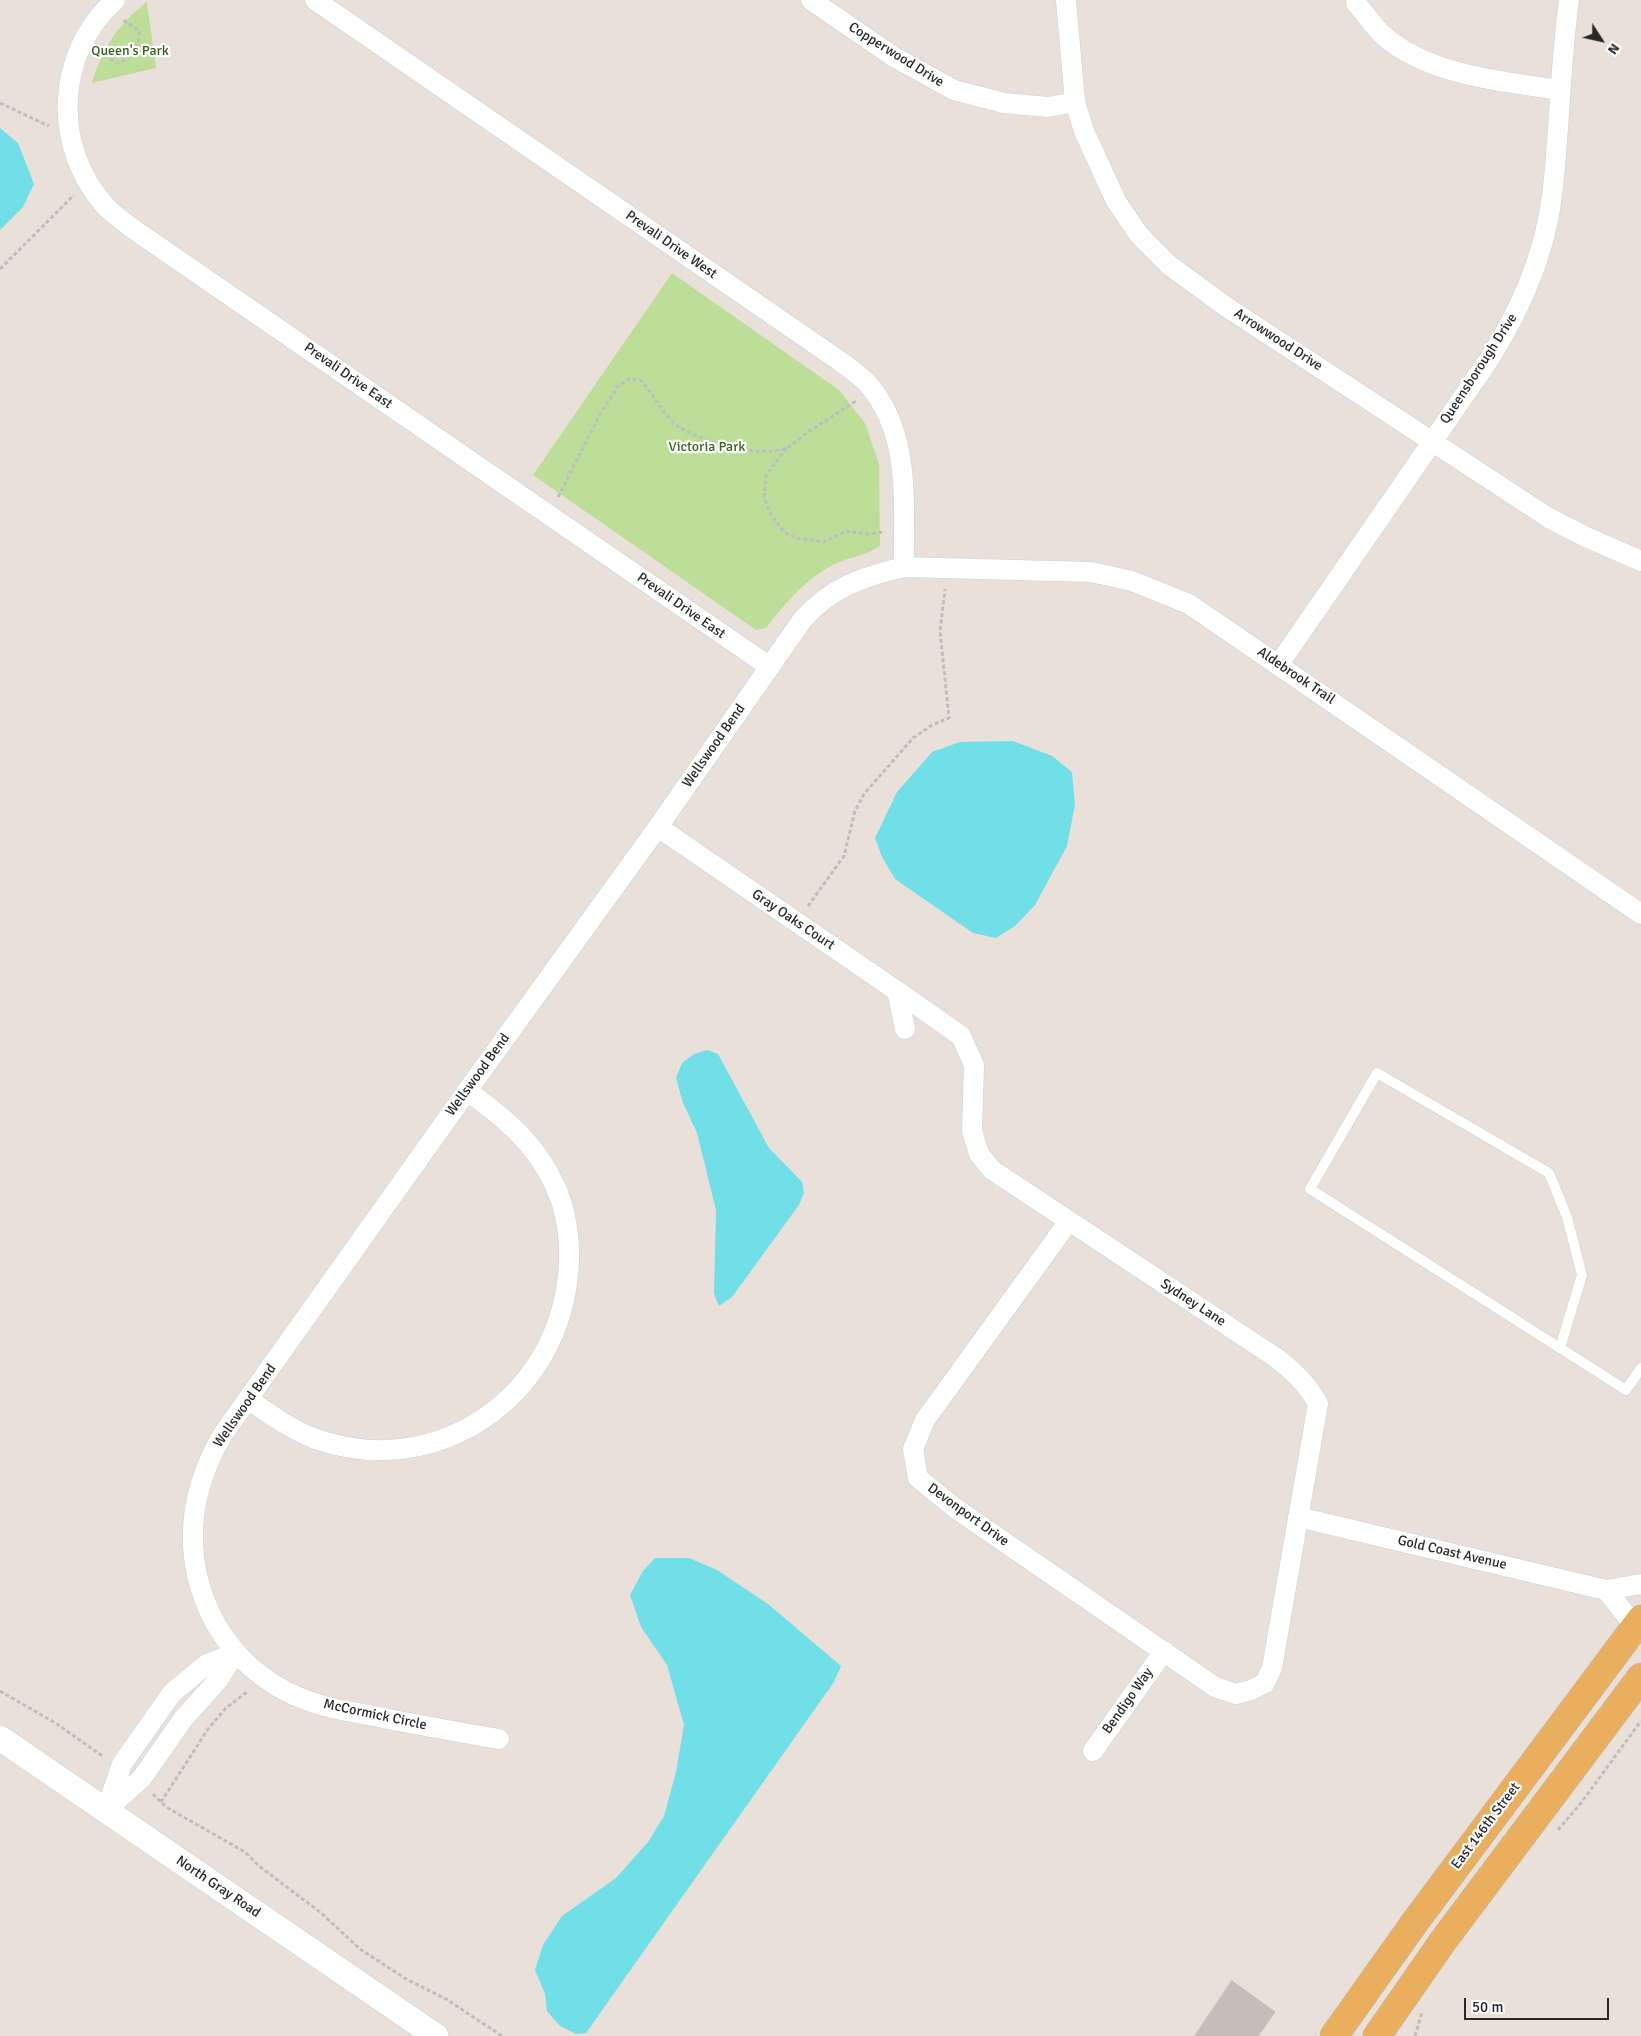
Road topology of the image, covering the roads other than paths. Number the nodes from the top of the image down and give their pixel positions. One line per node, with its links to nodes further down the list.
1 (315, 0): 11 (street, Prevali Drive West)
2 (811, 0): 8 (street, Copperwood Drive)
3 (1066, 0): 8 (street, Arrowwood Drive)
4 (1570, 0): 7 (street, Queensborough Drive)
5 (1356, 3): 7 (street)
6 (114, 9): 13 (street, Prevali Drive East)
7 (1560, 90): 9 (street, Queensborough Drive)
8 (1075, 102): 9 (street, Arrowwood Drive)
9 (1433, 441): 10 (street, Arrowwood Drive); 12 (street, Queensborough Drive)
10 (1641, 561)
11 (904, 567): 12 (street, Aldebrook Trail); 13 (street, Wellswood Bend)
12 (1279, 664): 15 (street, Aldebrook Trail)
13 (770, 667): 14 (street, Wellswood Bend)
14 (658, 827): 16 (street, Gray Oaks Court); 18 (street, Wellswood Bend)
15 (1641, 914)
16 (897, 991): 17 (street); 19 (street, Sydney Lane)
17 (905, 1029)
18 (467, 1091): 22 (street, Wellswood Bend); 22 (street)
19 (1069, 1221): 23 (street, Sydney Lane); 27 (street, Devonport Drive)
20 (1560, 1348): 20 (lane); 21 (lane)
21 (1641, 1368)
22 (248, 1399): 28 (street, Wellswood Bend)
23 (1298, 1517): 25 (street, Gold Coast Avenue); 30 (street, Sydney Lane)
24 (1641, 1584): 25 (street, Gold Coast Avenue)
25 (1606, 1590): 26 (street)
26 (1638, 1622): 36 (main road, East 146th Street)
27 (1164, 1652): 30 (street, Devonport Drive); 33 (street, Bendigo Way)
28 (235, 1653): 32 (street, McCormick Circle); 34 (street); 34 (street)
29 (1641, 1677): 37 (main road)
30 (1251, 1690)
31 (0, 1738): 34 (street, North Gray Road)
32 (499, 1740)
33 (1093, 1750)
34 (106, 1810): 35 (street, North Gray Road)
35 (436, 2036)
36 (1334, 2036)
37 (1377, 2036)

